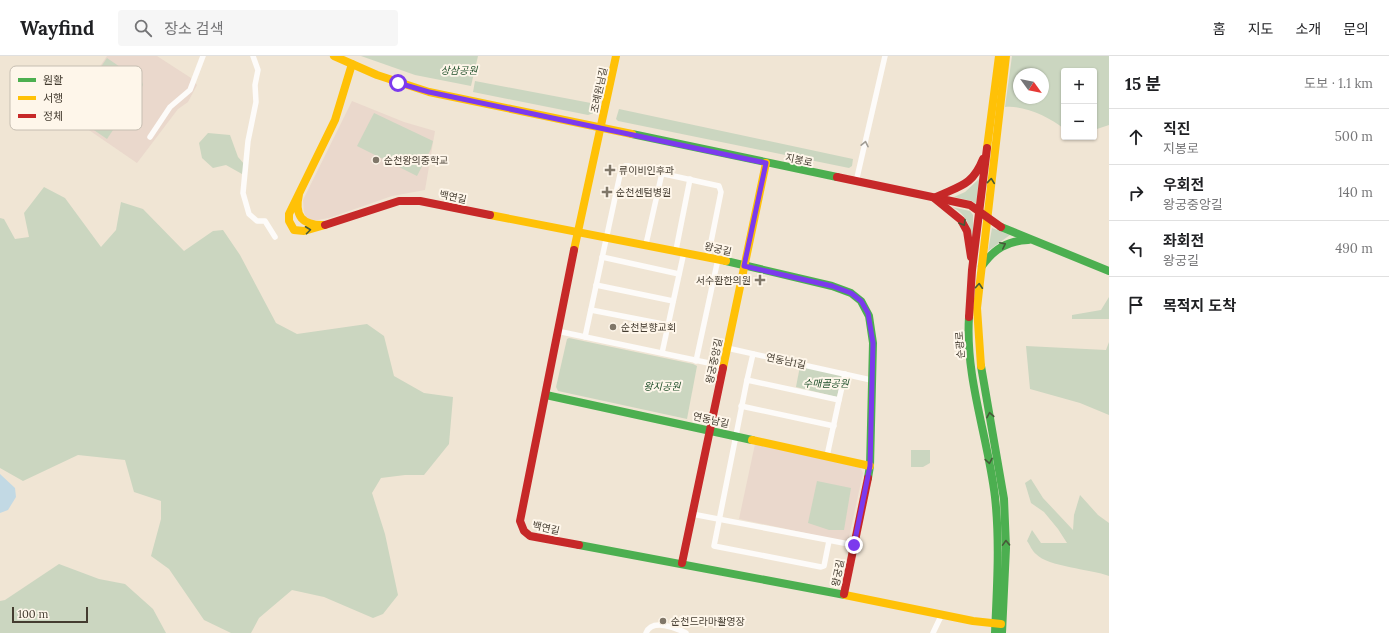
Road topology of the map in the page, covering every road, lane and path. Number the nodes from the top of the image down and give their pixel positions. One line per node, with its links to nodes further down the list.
1 (203, 56): 11 (street)
2 (253, 56): 23 (street)
3 (334, 56): 8 (street, 지봉로)
4 (616, 56): 10 (street, 조례원님길)
5 (884, 56): 16 (street, one-way to 5)
6 (999, 56): 12 (street, 순광로)
7 (1006, 56): 20 (street, 순광로, one-way to 7)
8 (343, 58): 9 (street, 지봉로)
9 (352, 64): 10 (street, 지봉로); 17 (street, 백연길)
10 (602, 128): 13 (street, 지봉로); 22 (street, 백연길)
11 (150, 137)
12 (988, 149): 18 (street); 19 (street, 순광로)
13 (766, 163): 16 (street, 지봉로); 31 (street, 왕궁중앙길)
14 (662, 173): 15 (street); 24 (street); 26 (street)
15 (690, 179): 27 (street); 29 (street)
16 (856, 182): 18 (street, 지봉로)
17 (298, 194): 21 (street, 백연길); 21 (street, 백연길, one-way to 21)
18 (934, 198): 19 (street, 지봉로); 33 (street, one-way to 33)
19 (980, 214): 20 (street, 지봉로); 33 (street, 순광로)
20 (987, 220): 25 (street, 지봉로); 32 (street, 순광로)
21 (325, 225): 22 (street, 백연길)
22 (578, 230): 24 (street, 왕궁길); 40 (street, 백연길)
23 (275, 237)
24 (607, 237): 26 (street, 왕궁길); 28 (street)
25 (1033, 240): 32 (street, one-way to 25); 34 (street, 지봉로)
26 (646, 244): 27 (street, 왕궁길)
27 (680, 251): 29 (street, 왕궁길); 35 (street)
28 (602, 257): 35 (street); 36 (street)
29 (708, 257): 30 (street, 왕궁길)
30 (718, 259): 31 (street, 왕궁길); 45 (street)
31 (744, 266): 42 (street, 왕궁중앙길); 49 (street, 왕궁길)
32 (981, 266): 65 (street, 순광로, one-way to 32)
33 (972, 270): 65 (street, 순광로, one-way to 65)
34 (1109, 271)
35 (679, 274): 37 (street)
36 (596, 285): 37 (street); 38 (street)
37 (674, 301): 39 (street)
38 (591, 310): 39 (street); 41 (street)
39 (668, 325): 43 (street)
40 (557, 331): 41 (street); 50 (street, 백연길)
41 (585, 337): 43 (street)
42 (727, 348): 44 (street, 연동남1길); 46 (street, 왕궁중앙길)
43 (662, 353): 45 (street)
44 (753, 354): 47 (street, 연동남1길); 48 (street)
45 (696, 361): 46 (street)
46 (723, 366): 54 (street, 왕궁중앙길)
47 (845, 374): 49 (street, 연동남1길); 51 (street)
48 (747, 380): 51 (street); 52 (street)
49 (871, 380): 57 (street, 왕궁길)
50 (546, 395): 54 (street, 연동남길); 62 (street, 백연길)
51 (839, 400): 53 (street)
52 (741, 406): 53 (street); 55 (street)
53 (834, 426): 56 (street)
54 (710, 430): 55 (street, 연동남길); 58 (street, 왕궁중앙길)
55 (735, 435): 56 (street, 연동남길); 59 (street)
56 (827, 456): 57 (street, 연동남길)
57 (870, 466): 61 (street, 왕궁길)
58 (692, 514): 59 (street); 62 (street, 왕궁중앙길)
59 (719, 519): 60 (street); 60 (street)
60 (829, 541): 61 (street)
61 (854, 545): 63 (street, 왕궁길)
62 (682, 563): 63 (street, 백연길)
63 (844, 594): 64 (street, 백연길)
64 (942, 614): 65 (street, 백연길); 68 (street)
65 (999, 624): 69 (street, 순광로); 70 (street, 순광로)
66 (646, 633): 67 (street)
67 (686, 633)
68 (933, 633)
69 (995, 633)
70 (1002, 633)

